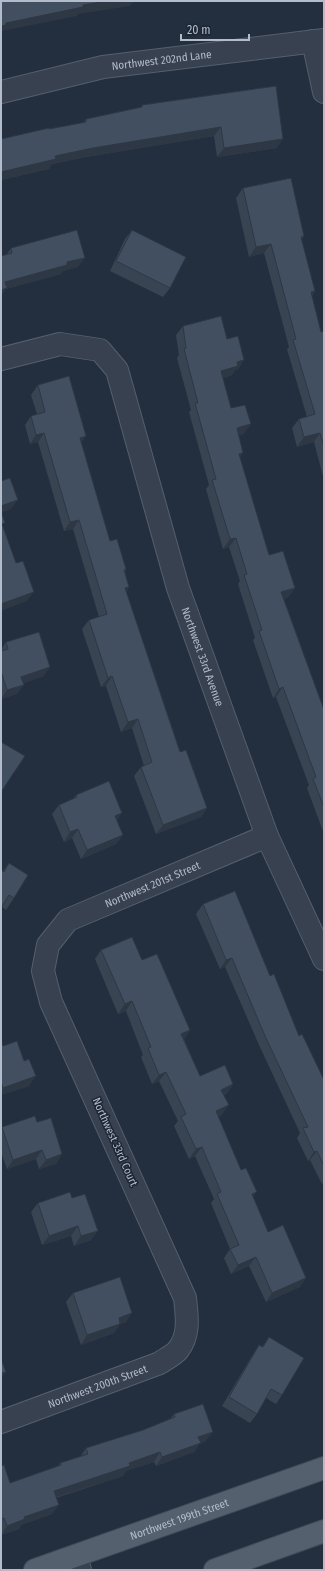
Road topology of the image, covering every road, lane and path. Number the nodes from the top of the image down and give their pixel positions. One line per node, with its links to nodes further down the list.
1 (318, 41): 2 (street, Northwest 202nd Lane); 3 (street)
2 (1, 92)
3 (324, 92)
4 (1, 359): 5 (street, Northwest 33rd Avenue)
5 (267, 836): 6 (street, Northwest 201st Street); 7 (street, Northwest 33rd Avenue)
6 (48, 945): 8 (street, Northwest 33rd Court)
7 (324, 959)
8 (184, 1338): 9 (street, Northwest 200th Street)
9 (1, 1422)
10 (324, 1468): 12 (main road, Northwest 199th Street)
11 (324, 1532): 14 (main road)
12 (78, 1563): 13 (main road, Northwest 199th Street)
13 (35, 1570)
14 (216, 1570)

